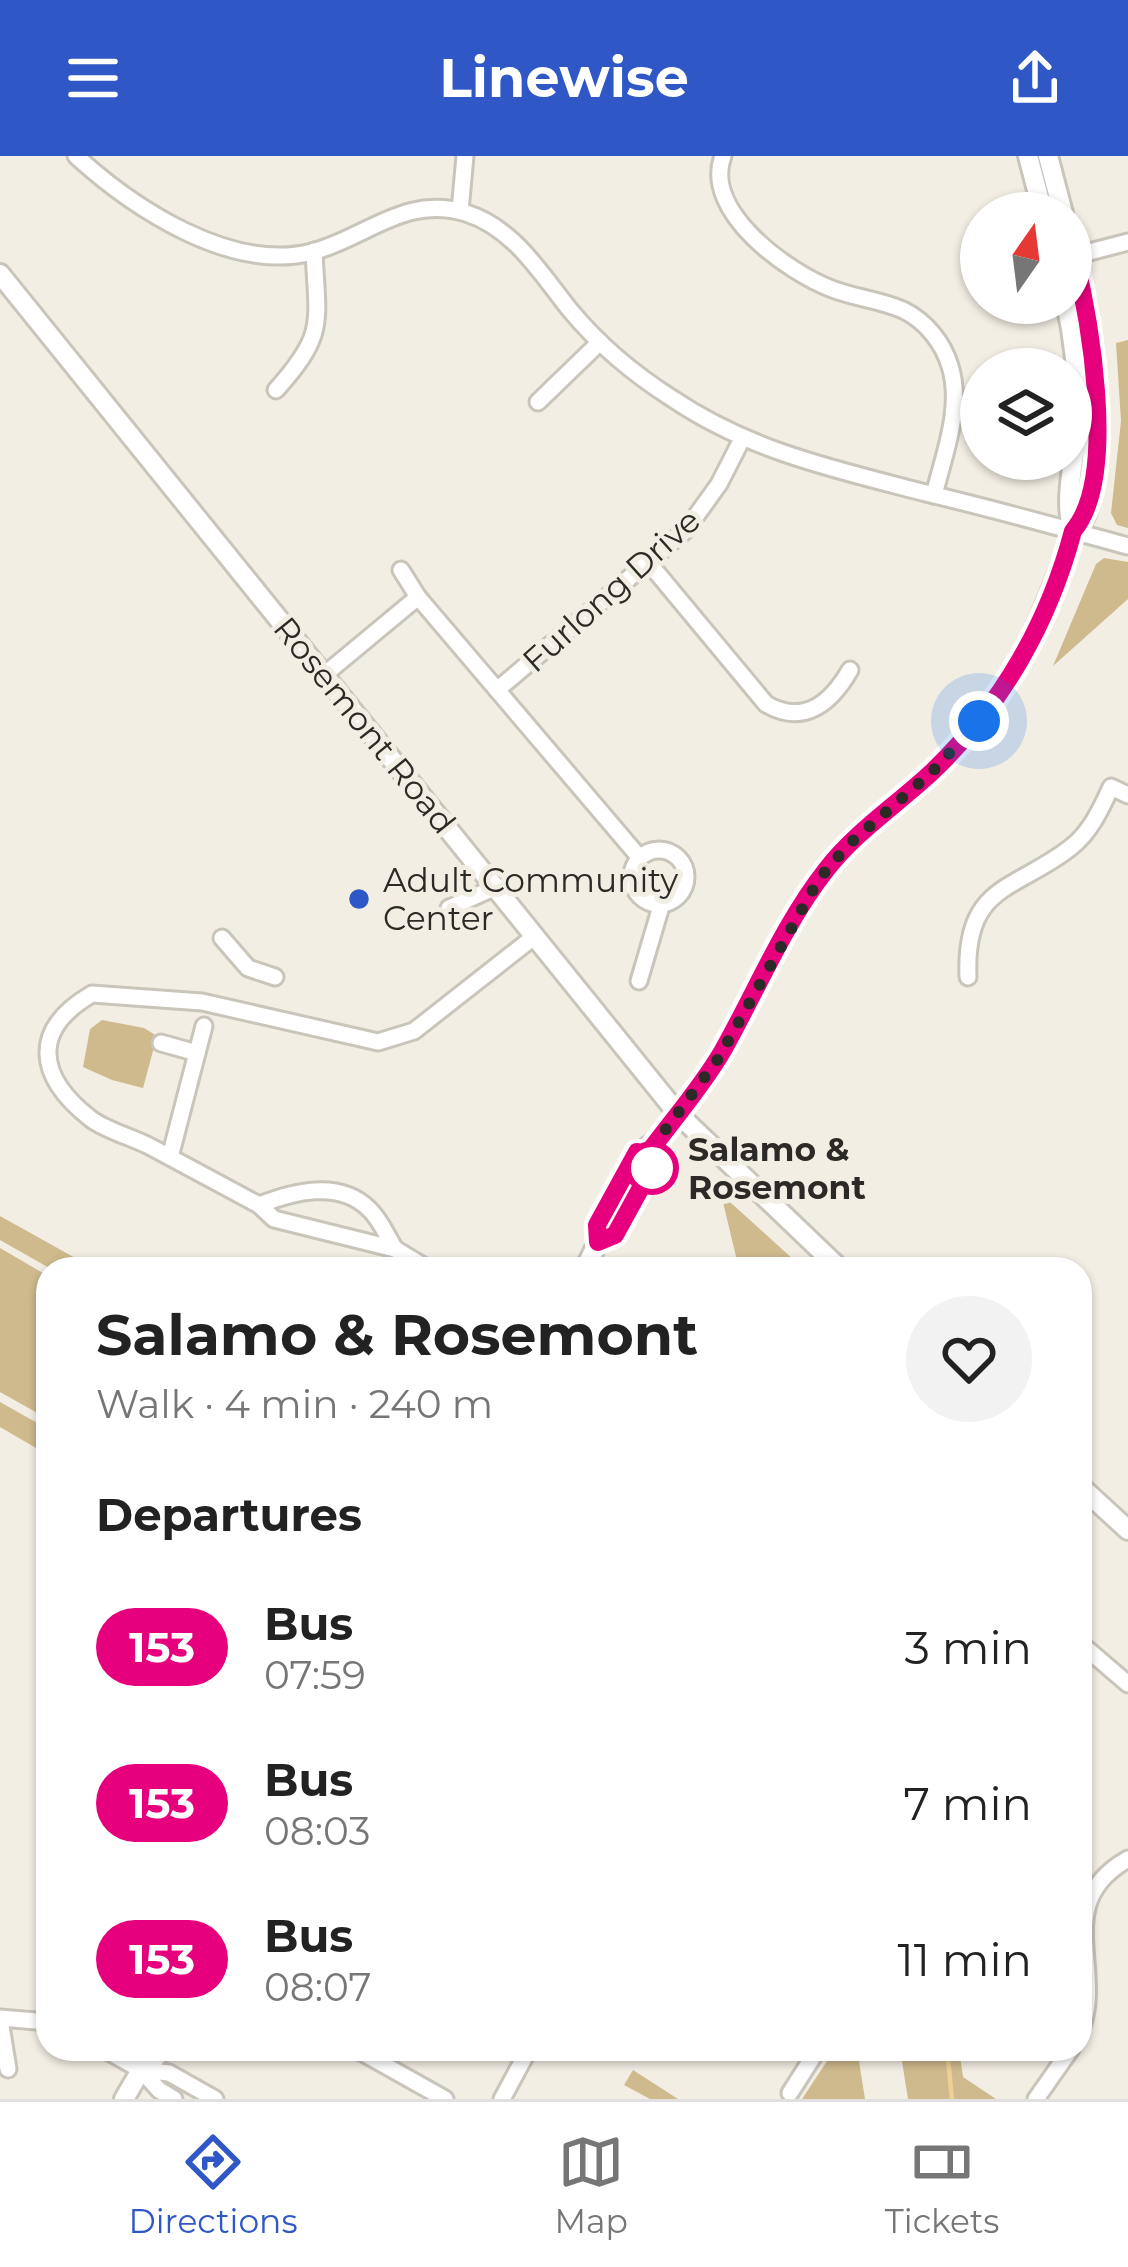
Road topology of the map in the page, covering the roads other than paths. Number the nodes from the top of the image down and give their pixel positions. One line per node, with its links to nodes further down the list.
1 (76, 156): 11 (street)
2 (465, 156): 8 (street)
3 (724, 156): 19 (street)
4 (1028, 156): 6 (main road)
5 (1048, 156): 7 (main road)
6 (1037, 192)
7 (1057, 192)
8 (460, 211): 11 (street); 15 (street)
9 (1128, 242): 10 (street)
10 (1092, 247)
11 (314, 251): 16 (street)
12 (0, 274): 26 (main road, Rosemont Road)
13 (1070, 324): 20 (main road)
14 (1089, 324): 20 (main road)
15 (600, 342): 17 (street); 18 (street)
16 (276, 390)
17 (538, 402)
18 (742, 440): 19 (street); 22 (street, Furlong Drive)
19 (934, 494): 20 (street)
20 (1073, 531): 21 (street); 41 (main road)
21 (1128, 546)
22 (648, 562): 25 (street); 27 (street, Furlong Drive)
23 (401, 571): 24 (street, Furlong Drive)
24 (418, 597): 26 (street); 27 (street, Furlong Drive)
25 (850, 670)
26 (323, 675): 30 (main road, Rosemont Road)
27 (497, 690): 29 (street)
28 (1128, 795): 35 (street)
29 (640, 858): 31 (street); 31 (street)
30 (496, 887): 32 (street); 33 (main road, Rosemont Road)
31 (662, 903): 37 (street)
32 (449, 908)
33 (535, 936): 41 (main road, Rosemont Road); 42 (street)
34 (222, 938): 36 (street)
35 (968, 976)
36 (275, 977)
37 (639, 981)
38 (204, 1025): 40 (street)
39 (161, 1043): 40 (street)
40 (197, 1053): 42 (street)
41 (678, 1114): 46 (main road); 47 (main road, Rosemont Road)
42 (170, 1157): 43 (street)
43 (260, 1205): 44 (street); 44 (street)
44 (395, 1249): 45 (street)
45 (408, 1257)
46 (591, 1257)
47 (827, 1257)
48 (1092, 1497): 49 (main road)
49 (1128, 1530)
50 (1092, 1652): 51 (street)
51 (1128, 1684)
52 (1128, 1859): 53 (street)
53 (1092, 1898)
54 (0, 2019): 55 (street); 63 (street)
55 (36, 2021)
56 (125, 2061): 64 (street)
57 (142, 2061): 64 (main road)
58 (151, 2061): 64 (main road)
59 (377, 2061): 69 (street)
60 (523, 2061): 70 (street)
61 (804, 2061): 65 (street)
62 (1063, 2061): 71 (street)
63 (8, 2069)
64 (141, 2070): 66 (main road); 67 (street); 68 (street)
65 (790, 2092)
66 (124, 2099)
67 (174, 2099)
68 (215, 2099)
69 (445, 2099)
70 (502, 2099)
71 (1036, 2099)

